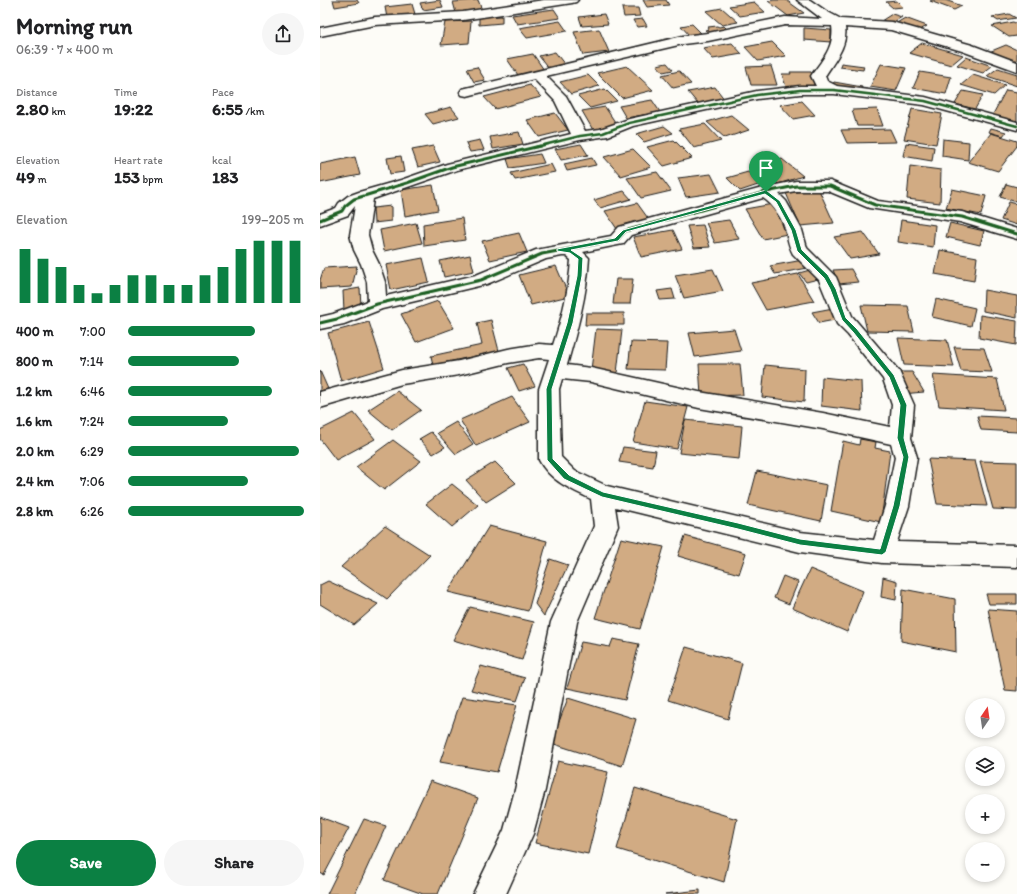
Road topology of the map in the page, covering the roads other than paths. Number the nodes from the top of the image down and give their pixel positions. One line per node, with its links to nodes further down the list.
1 (572, 0): 3 (street)
2 (803, 0): 5 (street)
3 (528, 2): 6 (street)
4 (323, 19): 6 (street)
5 (838, 22): 8 (street); 9 (street); 10 (street)
6 (353, 24): 7 (street)
7 (320, 32)
8 (1017, 67)
9 (537, 75): 11 (street); 13 (street)
10 (834, 90): 12 (street); 13 (street)
11 (467, 92)
12 (1017, 126)
13 (580, 136): 15 (street)
14 (766, 192): 17 (street); 18 (street); 25 (street)
15 (365, 195): 16 (street); 21 (street)
16 (320, 220)
17 (1017, 234)
18 (617, 240): 19 (street); 20 (street)
19 (559, 250): 20 (street); 21 (street)
20 (579, 276): 23 (street)
21 (377, 304): 22 (street)
22 (320, 323)
23 (558, 362): 24 (street); 25 (street); 26 (street)
24 (320, 400)
25 (900, 438): 27 (street)
26 (602, 494): 27 (street); 29 (street)
27 (882, 552): 28 (street)
28 (1017, 556)
29 (489, 894)

